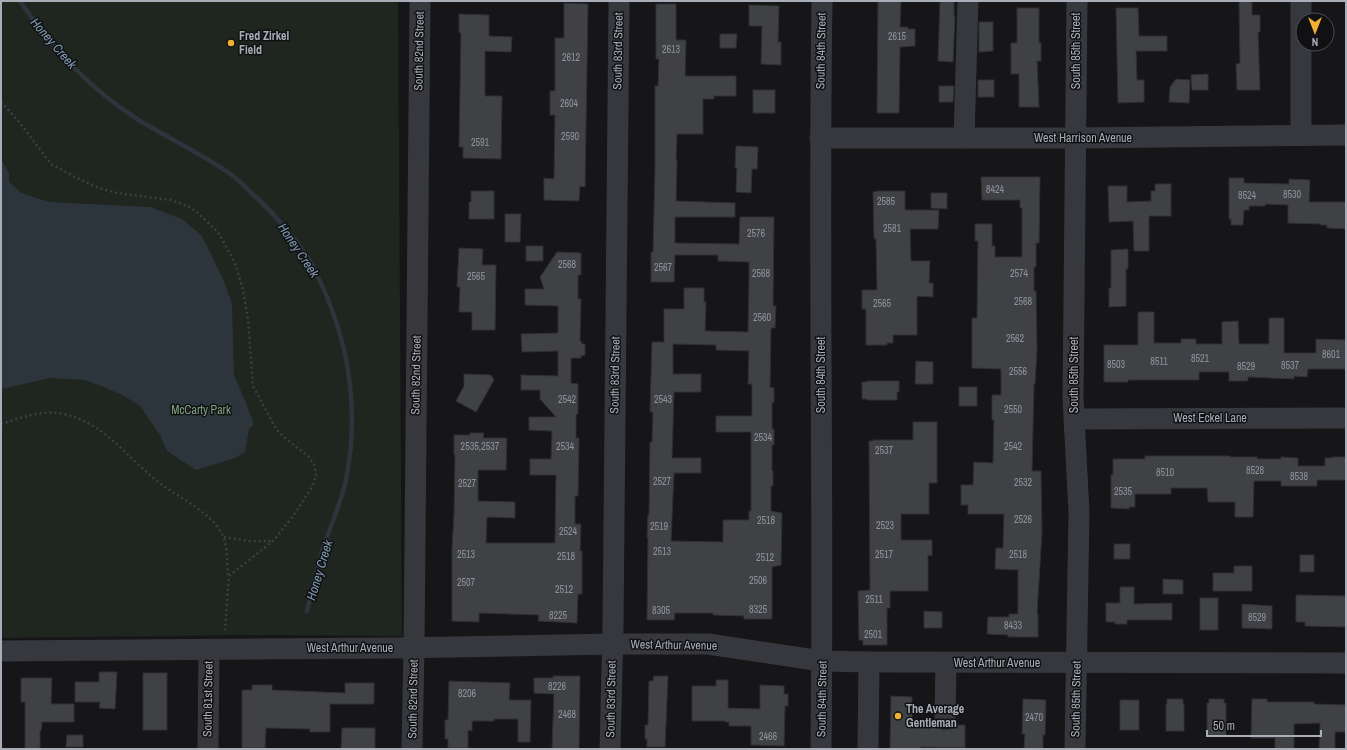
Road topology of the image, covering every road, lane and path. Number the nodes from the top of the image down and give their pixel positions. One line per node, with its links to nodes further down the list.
1 (420, 1): 21 (street, South 82nd Street)
2 (619, 1): 20 (street, South 83rd Street)
3 (822, 1): 10 (street, South 84th Street)
4 (968, 1): 11 (street)
5 (1077, 1): 12 (street, South 85th Street)
6 (1301, 1): 8 (street)
7 (1, 102): 17 (path)
8 (1301, 135): 9 (street, West Harrison Avenue); 12 (street, West Harrison Avenue)
9 (1346, 135)
10 (820, 138): 11 (street, West Harrison Avenue); 24 (street, South 84th Street)
11 (964, 138): 12 (street, West Harrison Avenue)
12 (1076, 138): 13 (street, South 85th Street)
13 (1075, 418): 14 (street, West Eckel Lane); 27 (street, South 85th Street)
14 (1346, 418)
15 (1, 424): 16 (path)
16 (224, 537): 17 (path); 18 (path)
17 (273, 541): 18 (path)
18 (229, 576): 19 (path)
19 (225, 630)
20 (613, 644): 21 (street, West Arthur Avenue); 24 (street, West Arthur Avenue); 32 (street, South 83rd Street)
21 (414, 648): 22 (street, West Arthur Avenue); 31 (street, South 82nd Street)
22 (209, 649): 23 (street, West Arthur Avenue); 30 (street, South 81st Street)
23 (1, 650)
24 (822, 661): 25 (street, West Arthur Avenue); 33 (street, South 84th Street)
25 (869, 662): 26 (street, West Arthur Avenue); 34 (street)
26 (946, 663): 27 (street, West Arthur Avenue); 29 (street)
27 (1077, 663): 28 (street, West Arthur Avenue); 35 (street, South 85th Street)
28 (1346, 663)
29 (945, 718)
30 (208, 749)
31 (412, 749)
32 (610, 749)
33 (821, 749)
34 (868, 749)
35 (1075, 749)

